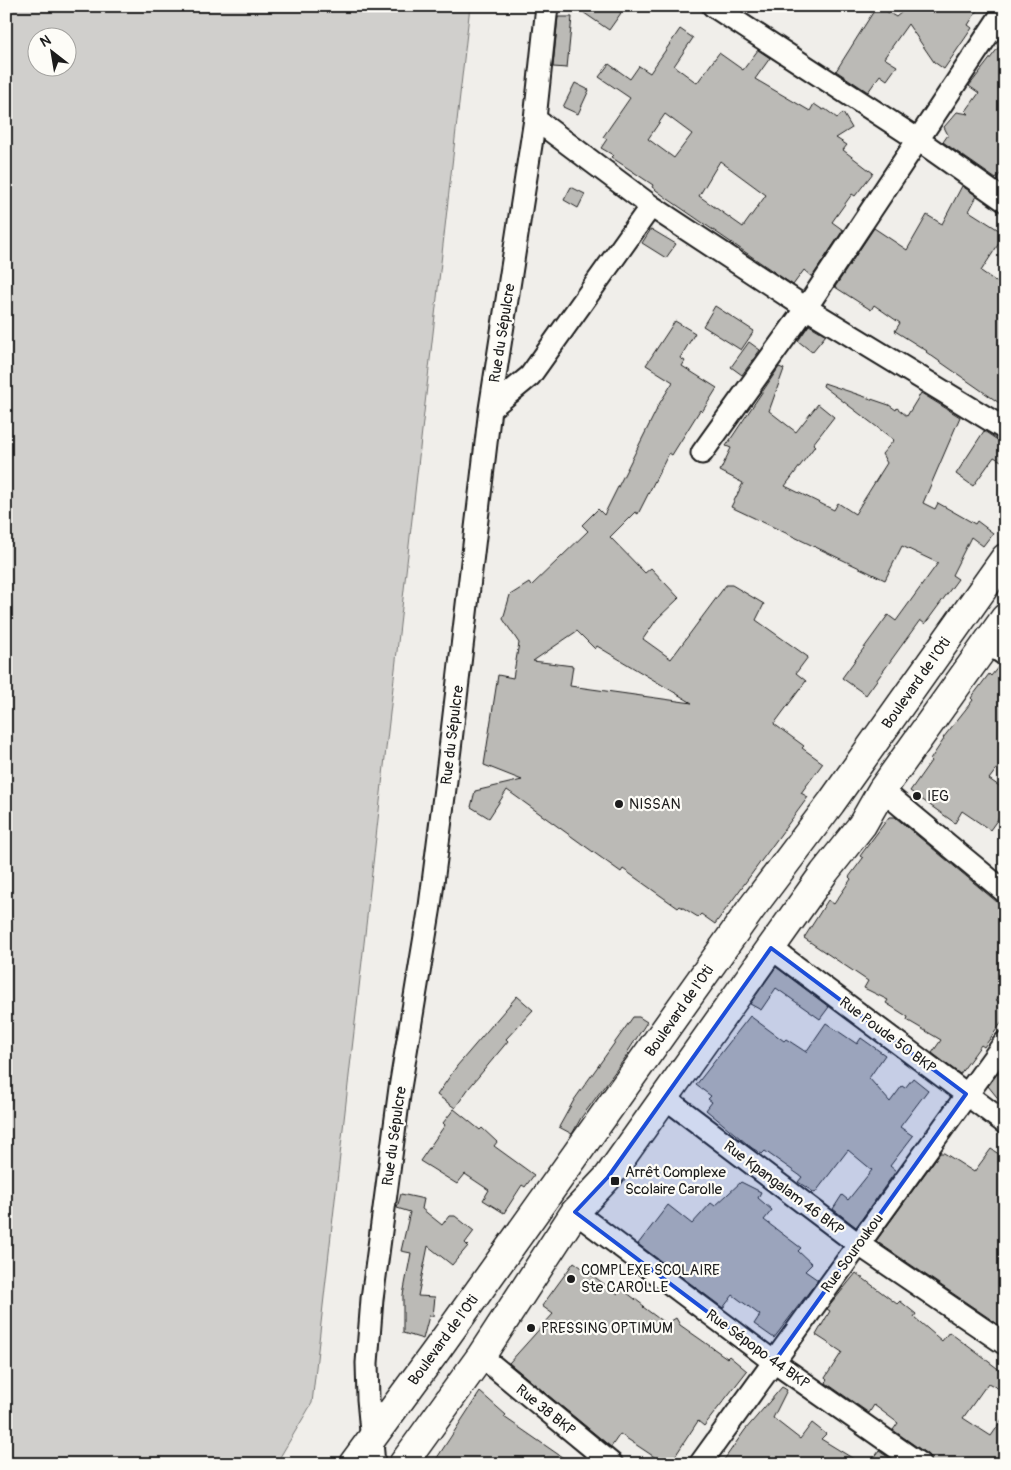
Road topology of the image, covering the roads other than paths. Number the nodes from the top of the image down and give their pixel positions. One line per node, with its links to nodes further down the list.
1 (547, 6): 4 (street, Rue du Sépulcre)
2 (713, 6): 5 (street)
3 (1005, 9): 5 (street)
4 (535, 120): 7 (street); 9 (street, Rue du Sépulcre)
5 (917, 139): 6 (street); 8 (street)
6 (1005, 201)
7 (651, 206): 8 (street); 9 (street)
8 (806, 308): 10 (street); 11 (street)
9 (490, 409): 27 (street, Rue du Sépulcre)
10 (1005, 429)
11 (702, 453)
12 (1005, 558): 27 (main road, Boulevard de l'Oti)
13 (1005, 618): 14 (main road)
14 (996, 649): 15 (main road)
15 (882, 790): 16 (street); 17 (main road)
16 (1005, 892)
17 (771, 948): 19 (street, Rue Poude 50 BKP); 20 (main road)
18 (1005, 1042): 19 (street, Rue Souroukou)
19 (966, 1094): 21 (street, Rue Poude 50 BKP); 23 (street, Rue Souroukou)
20 (664, 1097): 22 (main road); 23 (street, Rue Kpangalam 46 BKP)
21 (1005, 1123)
22 (575, 1212): 25 (main road); 26 (street, Rue Sépopo 44 BKP)
23 (858, 1244): 24 (street, Rue Kpangalam 46 BKP); 26 (street, Rue Souroukou)
24 (1005, 1344)
25 (481, 1356): 30 (main road); 31 (street, Rue 38 BKP)
26 (774, 1362): 32 (street, Rue Souroukou); 33 (street, Rue Sépopo 44 BKP)
27 (372, 1437): 28 (main road, Boulevard de l'Oti); 29 (street, Rue du Sépulcre)
28 (353, 1464)
29 (374, 1464)
30 (403, 1464)
31 (612, 1464)
32 (700, 1464)
33 (920, 1464)

